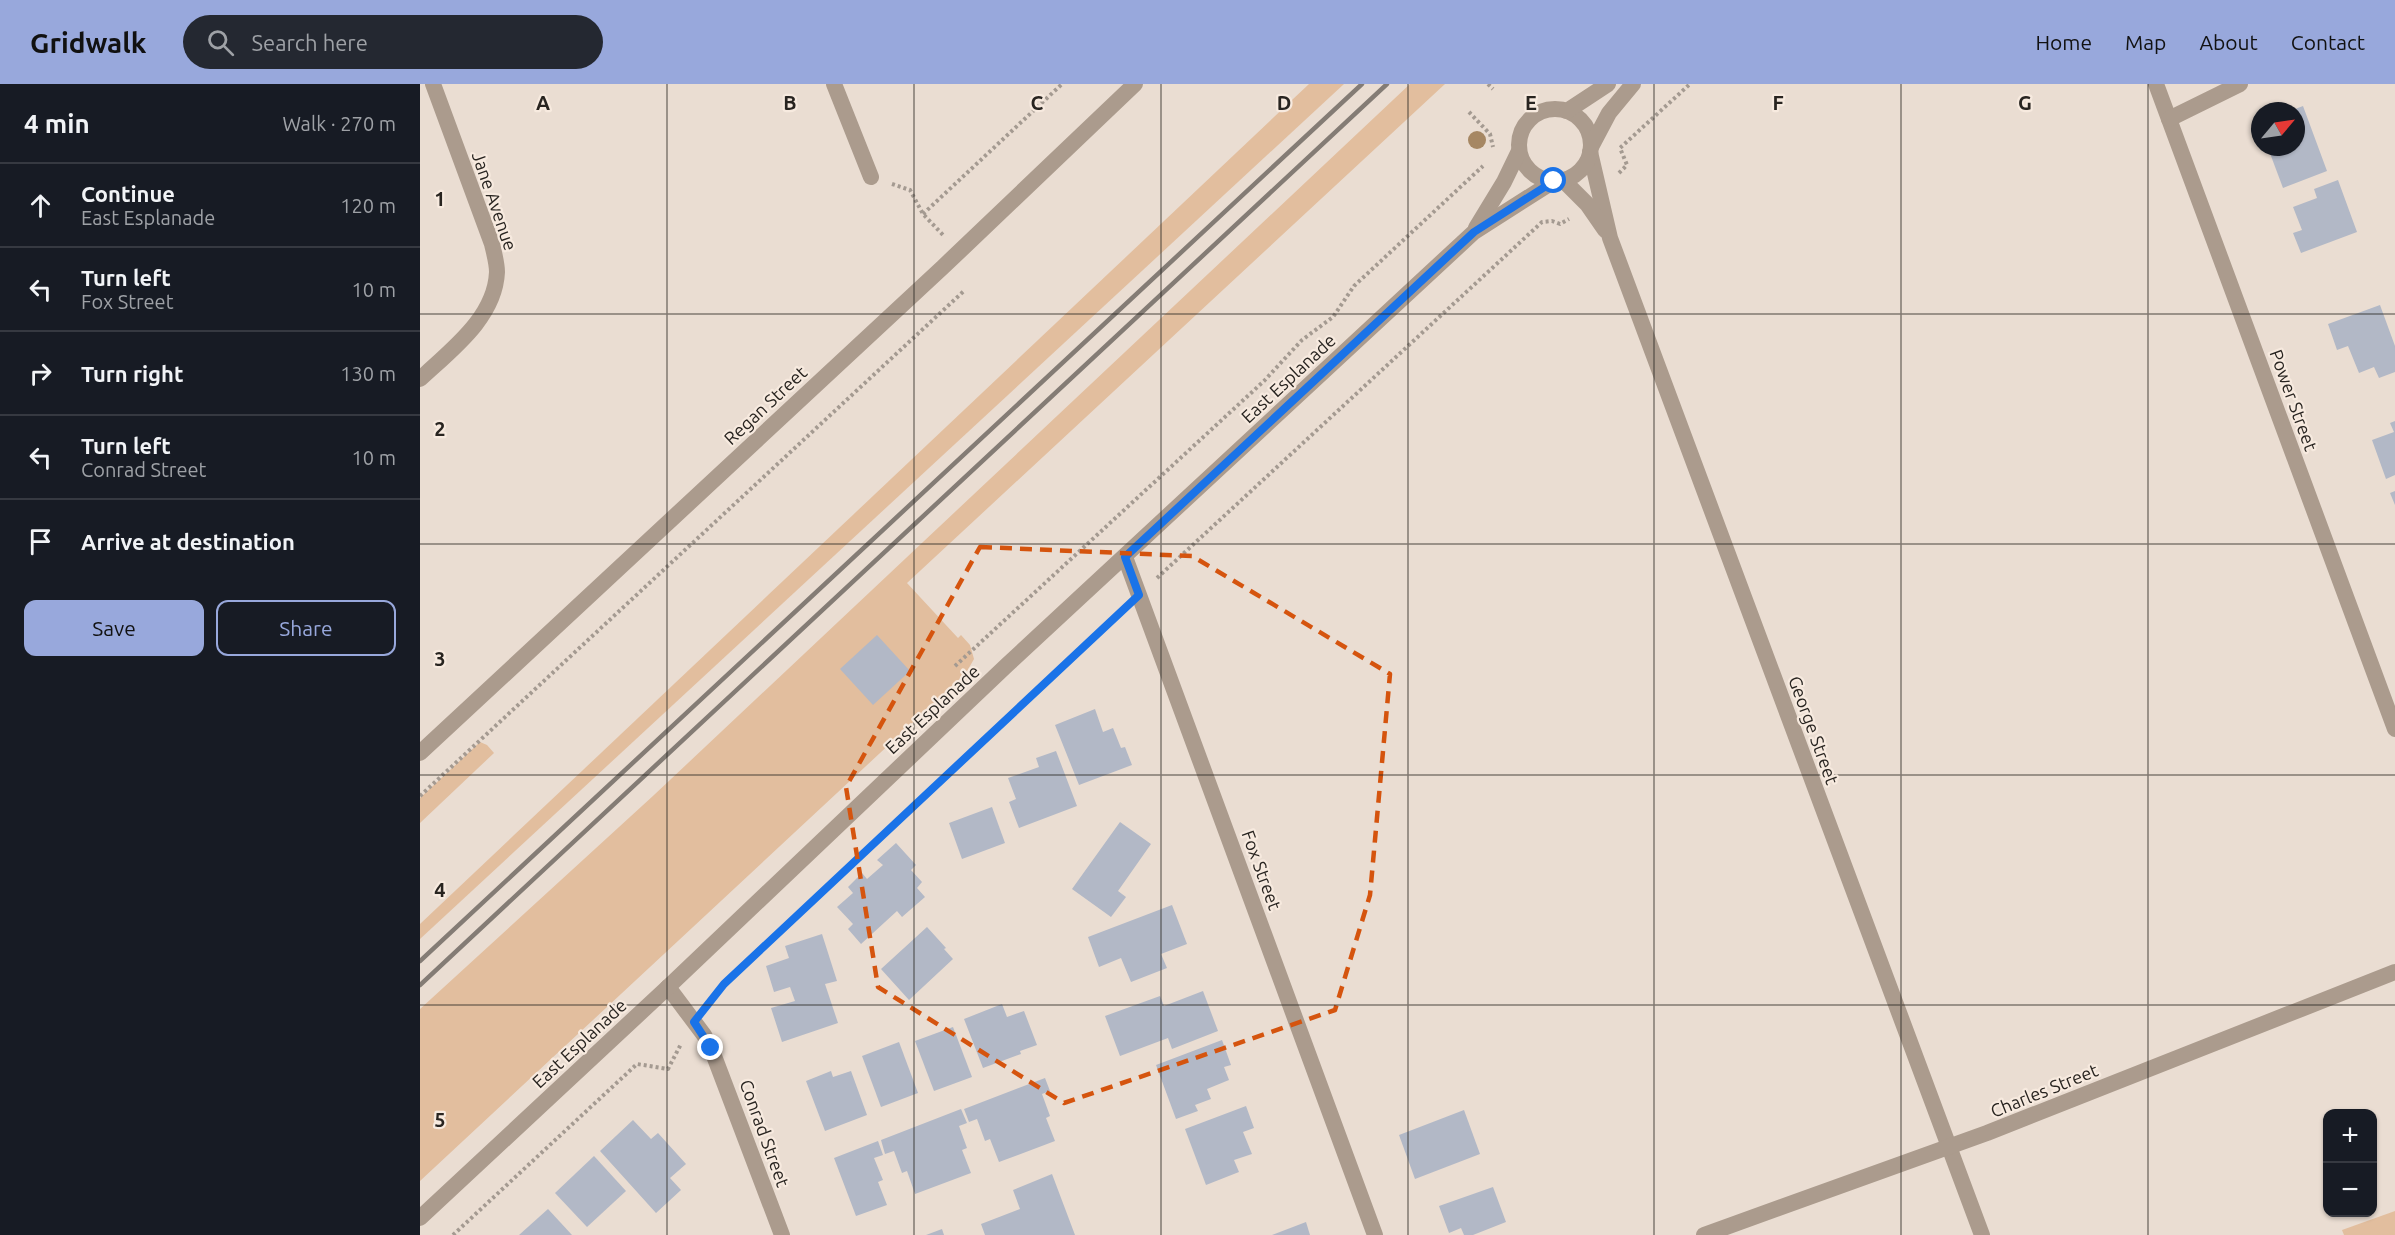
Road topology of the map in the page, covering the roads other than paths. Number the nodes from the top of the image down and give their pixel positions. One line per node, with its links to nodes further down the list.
1 (433, 84): 16 (street, Jane Avenue)
2 (834, 84): 12 (street)
3 (1135, 84): 19 (street, Regan Street)
4 (1608, 84): 8 (street)
5 (1633, 84): 11 (street)
6 (2156, 84): 9 (street, Power Street)
7 (2240, 84): 9 (street)
8 (1567, 111): 10 (street); 11 (street)
9 (2169, 119): 18 (street, Power Street)
10 (1519, 150): 13 (street); 14 (street, East Esplanade)
11 (1590, 150): 13 (street); 15 (street, George Street)
12 (871, 177)
13 (1558, 180): 14 (street, East Esplanade); 15 (street, George Street)
14 (1474, 232): 17 (street, East Esplanade)
15 (1610, 238): 22 (street, George Street)
16 (420, 379)
17 (1125, 557): 21 (street, East Esplanade); 23 (street, Fox Street)
18 (2395, 729)
19 (420, 753)
20 (2395, 972): 22 (street, Charles Street)
21 (668, 987): 24 (street, East Esplanade); 25 (street, Conrad Street)
22 (1948, 1147): 28 (street, Charles Street); 29 (street, George Street)
23 (1362, 1196): 26 (street, Fox Street); 27 (street, Fox Street)
24 (420, 1218)
25 (782, 1235)
26 (1375, 1235)
27 (1381, 1235)
28 (1704, 1235)
29 (1982, 1235)

